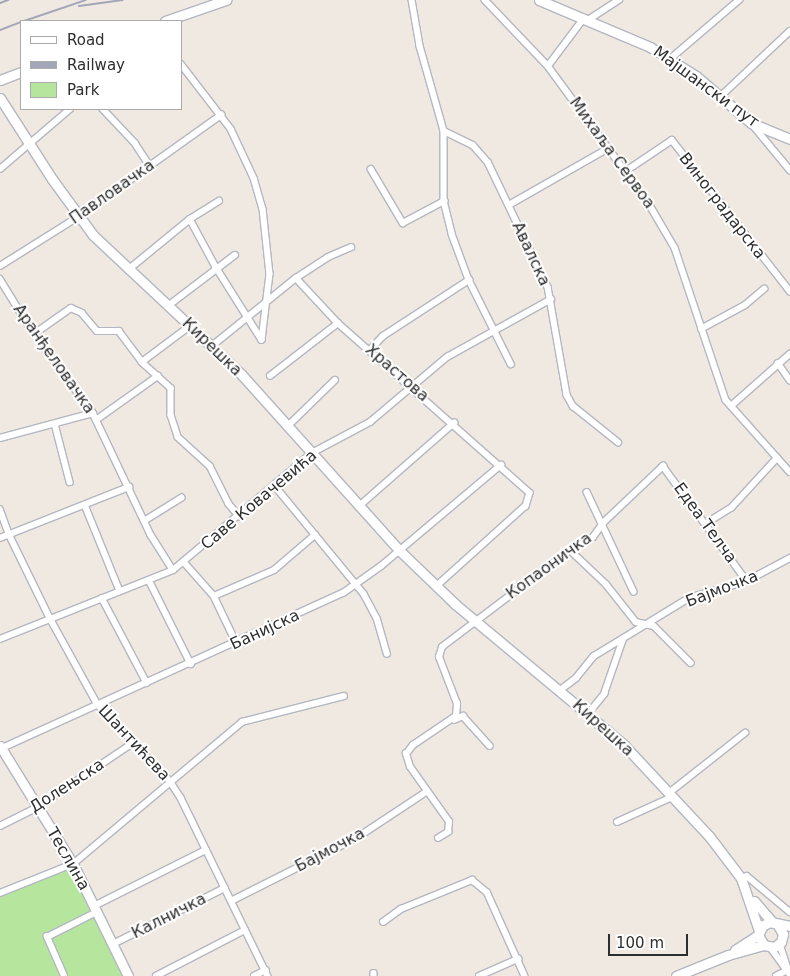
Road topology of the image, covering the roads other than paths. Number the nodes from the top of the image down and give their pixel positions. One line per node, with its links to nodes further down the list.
1 (226, 0): 8 (street)
2 (412, 0): 21 (street)
3 (485, 0): 12 (street, Михаља Сервоа)
4 (539, 0): 7 (street, Мајшански пут)
5 (619, 0): 7 (street)
6 (739, 0): 10 (street)
7 (586, 19): 10 (street, Мајшански пут); 12 (street)
8 (168, 20)
9 (790, 31): 15 (street)
10 (670, 58): 15 (street, Мајшански пут)
11 (182, 65): 19 (street)
12 (548, 66): 24 (street, Михаља Сервоа)
13 (20, 72): 14 (street)
14 (0, 80)
15 (720, 97): 20 (street, Мајшански пут)
16 (0, 98): 23 (street, Кирешка)
17 (69, 110): 23 (street)
18 (104, 110): 25 (street)
19 (221, 115): 25 (street, Павловачка); 46 (street)
20 (751, 123): 22 (street, Мајшански пут); 28 (street)
21 (444, 131): 31 (street); 32 (street, Авалска)
22 (790, 139)
23 (30, 144): 26 (street); 33 (street, Кирешка)
24 (609, 148): 29 (street, Михаља Сервоа); 32 (street)
25 (150, 166): 33 (street, Павловачка)
26 (0, 169)
27 (372, 169): 31 (street)
28 (790, 170)
29 (626, 171): 44 (street, Виноградарска); 51 (street, Михаља Сервоа)
30 (220, 201): 34 (street)
31 (444, 201): 42 (street)
32 (509, 204): 45 (street, Авалска)
33 (78, 217): 37 (street, Павловачка); 39 (street, Кирешка)
34 (190, 220): 38 (street); 39 (street)
35 (351, 248): 40 (street)
36 (236, 255): 38 (street)
37 (0, 266)
38 (216, 267): 47 (street); 48 (street)
39 (128, 270): 47 (street, Кирешка)
40 (296, 278): 46 (street); 49 (street, Храстова)
41 (0, 279): 53 (street, Аранђеловачка)
42 (469, 280): 52 (street); 55 (street)
43 (764, 289): 51 (street)
44 (790, 291)
45 (551, 299): 52 (street, Саве Ковачевића); 72 (street, Авалска)
46 (267, 300): 48 (street); 48 (street)
47 (168, 306): 50 (street, Кирешка)
48 (245, 316): 54 (street)
49 (338, 323): 55 (street, Храстова); 61 (street)
50 (190, 326): 54 (street, Кирешка); 57 (street)
51 (701, 329): 65 (street, Михаља Сервоа)
52 (494, 330): 59 (street); 64 (street, Саве Ковачевића)
53 (34, 334): 57 (street); 66 (street, Аранђеловачка)
54 (212, 346): 70 (street, Кирешка)
55 (370, 350): 64 (street, Храстова)
56 (790, 354): 58 (street)
57 (142, 362): 60 (street)
58 (778, 363): 63 (street); 65 (street)
59 (511, 364)
60 (158, 376): 67 (street); 86 (street)
61 (270, 376)
62 (335, 380): 70 (street)
63 (790, 380)
64 (412, 385): 69 (street, Храстова); 73 (street, Саве Ковачевића)
65 (732, 406): 74 (street, Михаља Сервоа)
66 (93, 413): 67 (street, Аранђеловачка); 68 (street)
67 (96, 420): 80 (street, Аранђеловачка)
68 (55, 424): 71 (street); 78 (street)
69 (454, 424): 75 (street, Храстова); 84 (street)
70 (289, 425): 73 (street, Кирешка)
71 (0, 438)
72 (618, 442)
73 (312, 453): 79 (street, Саве Ковачевића); 84 (street, Кирешка)
74 (777, 458): 77 (street, Михаља Сервоа); 89 (street)
75 (501, 465): 94 (street, Банијска); 101 (street)
76 (663, 466): 88 (street, Копаоничка); 89 (street, Едеа Телча)
77 (790, 472)
78 (70, 482)
79 (274, 486): 86 (street, Саве Ковачевића); 91 (street)
80 (129, 487): 83 (street); 87 (street, Аранђеловачка)
81 (587, 492): 88 (street)
82 (181, 498): 87 (street)
83 (85, 505): 90 (street); 102 (street)
84 (358, 506): 94 (street, Кирешка)
85 (0, 509): 90 (street, Шантићева)
86 (240, 516): 96 (street, Саве Ковачевића)
87 (144, 521): 97 (street, Аранђеловачка)
88 (603, 523): 93 (street, Копаоничка); 103 (street)
89 (705, 524): 99 (street, Едеа Телча)
90 (9, 534): 92 (street); 106 (street, Шантићева)
91 (315, 535): 100 (street); 104 (street)
92 (0, 538)
93 (570, 550): 107 (street, Копаоничка); 108 (street)
94 (400, 551): 100 (street, Банијска); 101 (street, Кирешка)
95 (790, 558): 99 (street, Бајмочка)
96 (184, 562): 97 (street, Саве Ковачевића); 104 (street)
97 (173, 570): 98 (street, Саве Ковачевића)
98 (149, 580): 102 (street, Саве Ковачевића); 114 (street)
99 (747, 581): 108 (street, Бајмочка)
100 (355, 585): 111 (street, Банијска); 112 (street)
101 (437, 586): 107 (street, Кирешка)
102 (120, 591): 105 (street, Саве Ковачевића)
103 (634, 592)
104 (214, 596): 111 (street)
105 (102, 598): 106 (street, Саве Ковачевића); 115 (street)
106 (50, 618): 109 (street, Саве Ковачевића); 118 (street, Шантићева)
107 (476, 621): 116 (street, Кирешка); 119 (street)
108 (650, 624): 110 (street, Бајмочка); 113 (street)
109 (0, 639)
110 (623, 639): 116 (street, Бајмочка); 120 (street)
111 (236, 644): 114 (street, Банијска)
112 (387, 654)
113 (691, 663)
114 (191, 664): 115 (street, Банијска)
115 (147, 683): 118 (street, Банијска)
116 (560, 691): 120 (street, Кирешка)
117 (344, 696): 127 (street)
118 (98, 705): 124 (street, Шантићева); 126 (street, Банијска)
119 (458, 710): 121 (street); 122 (street)
120 (588, 714): 129 (street, Кирешка)
121 (463, 716): 122 (street); 125 (street)
122 (453, 721): 128 (street)
123 (745, 733): 129 (street)
124 (133, 742): 127 (street, Шантићева); 130 (street, Долењска)
125 (490, 746)
126 (0, 748): 130 (street, Теслина)
127 (170, 781): 134 (street, Шантићева); 135 (street)
128 (426, 792): 133 (street); 140 (street, Бајмочка)
129 (671, 795): 131 (street); 136 (street, Кирешка)
130 (38, 807): 132 (street, Долењска); 135 (street, Теслина)
131 (617, 822)
132 (0, 826)
133 (438, 838)
134 (206, 850): 137 (street, Шантићева); 141 (street)
135 (73, 864): 139 (street); 141 (street, Теслина)
136 (741, 878): 138 (street, Кирешка); 142 (street)
137 (225, 888): 140 (street, Шантићева); 149 (street, Калничка)
138 (746, 891): 144 (street, Кирешка); 147 (street, Кирешка)
139 (0, 894)
140 (231, 901): 146 (street, Шантићева)
141 (96, 909): 149 (street, Теслина); 154 (street)
142 (790, 912)
143 (383, 922): 151 (street)
144 (775, 924): 145 (street); 147 (street); 148 (street)
145 (790, 926)
146 (245, 930): 152 (street, Шантићева); 156 (street)
147 (759, 933): 148 (street, Кирешка); 150 (street)
148 (777, 942): 150 (street); 153 (street); 153 (street)
149 (113, 944): 155 (street, Теслина)
150 (728, 955): 160 (street)
151 (518, 959): 158 (street); 159 (street)
152 (267, 973): 157 (street)
153 (789, 973): 161 (street)
154 (64, 976)
155 (128, 976)
156 (156, 976)
157 (254, 976)
158 (479, 976)
159 (526, 976)
160 (676, 976)
161 (776, 976)

